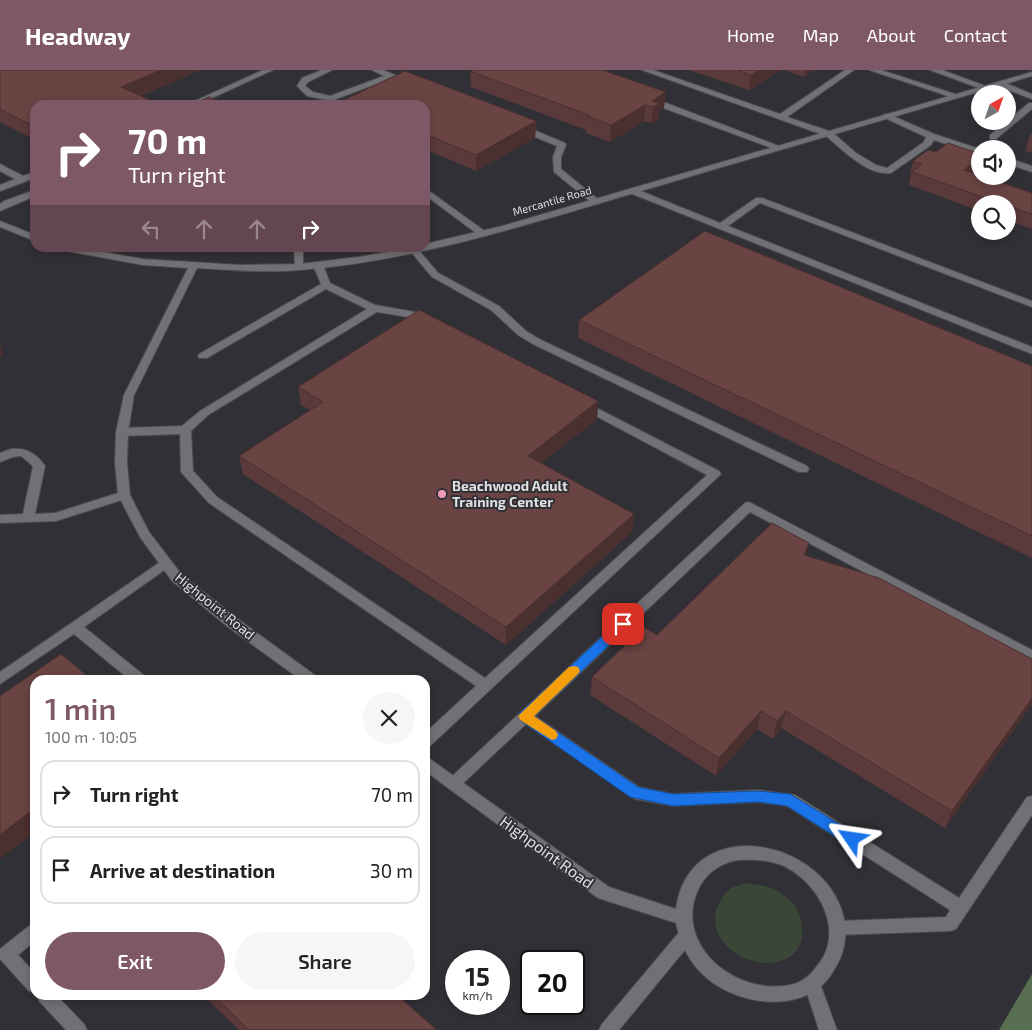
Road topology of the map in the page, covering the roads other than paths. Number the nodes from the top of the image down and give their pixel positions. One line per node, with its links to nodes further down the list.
1 (269, 70): 18 (street)
2 (328, 70): 9 (street)
3 (376, 70): 9 (street)
4 (646, 70): 21 (street)
5 (850, 70): 21 (street)
6 (873, 70): 15 (street)
7 (934, 70): 11 (street)
8 (1032, 74): 10 (street, Mercantile Road)
9 (391, 76): 13 (street)
10 (1000, 84): 12 (street, Mercantile Road); 16 (street)
11 (977, 85)
12 (996, 85)
13 (419, 87)
14 (971, 92): 15 (street, Mercantile Road)
15 (957, 96): 20 (street, Mercantile Road)
16 (1032, 97)
17 (643, 98): 26 (street)
18 (201, 100)
19 (1032, 105): 24 (street)
20 (888, 116): 23 (street, Mercantile Road); 25 (street)
21 (781, 117): 23 (street)
22 (509, 123): 37 (street)
23 (829, 134): 25 (street); 26 (street, Mercantile Road)
24 (993, 136)
25 (930, 140): 27 (street)
26 (780, 148): 34 (street, Mercantile Road)
27 (971, 150)
28 (1016, 164): 30 (street)
29 (0, 167): 32 (street)
30 (1032, 169)
31 (30, 177): 32 (street)
32 (23, 180): 33 (street)
33 (0, 188)
34 (633, 191): 37 (street, Mercantile Road); 40 (street)
35 (30, 195): 38 (street)
36 (430, 195): 41 (street)
37 (596, 202): 41 (street, Mercantile Road)
38 (0, 208)
39 (0, 224): 42 (street)
40 (721, 226): 52 (street); 55 (street)
41 (483, 234): 43 (street, Mercantile Road)
42 (30, 236)
43 (430, 246)
44 (89, 252): 48 (street, Mercantile Road)
45 (298, 252): 50 (street)
46 (401, 252): 49 (street, Mercantile Road)
47 (416, 252): 61 (street)
48 (194, 265): 50 (street, Mercantile Road); 59 (street, Highpoint Road)
49 (318, 265): 50 (street, Mercantile Road); 51 (street)
50 (300, 267)
51 (326, 285): 53 (street); 56 (street)
52 (1032, 304)
53 (372, 308): 54 (street); 58 (street)
54 (437, 328)
55 (1032, 351)
56 (203, 356)
57 (576, 401): 71 (street)
58 (185, 430): 59 (street); 71 (street)
59 (122, 432): 62 (street, Highpoint Road)
60 (0, 458): 63 (street)
61 (803, 469)
62 (124, 495): 63 (street); 65 (street, Highpoint Road)
63 (28, 518): 64 (street)
64 (0, 519)
65 (166, 563): 66 (street); 69 (street, Highpoint Road)
66 (75, 627): 68 (street); 70 (street)
67 (1032, 656): 72 (street)
68 (134, 675)
69 (304, 675)
70 (0, 679)
71 (486, 686): 73 (street)
72 (525, 716): 75 (street); 77 (street)
73 (430, 737)
74 (430, 767): 75 (street, Highpoint Road)
75 (453, 784): 78 (street, Highpoint Road)
76 (1032, 802): 77 (street)
77 (961, 908): 79 (street)
78 (682, 918): 79 (street); 81 (street)
79 (837, 928): 83 (street)
80 (30, 935): 82 (street)
81 (687, 935): 83 (street); 86 (street)
82 (30, 980)
83 (812, 984): 87 (street)
84 (50, 1000): 85 (street)
85 (78, 1030)
86 (608, 1030)
87 (828, 1030)

